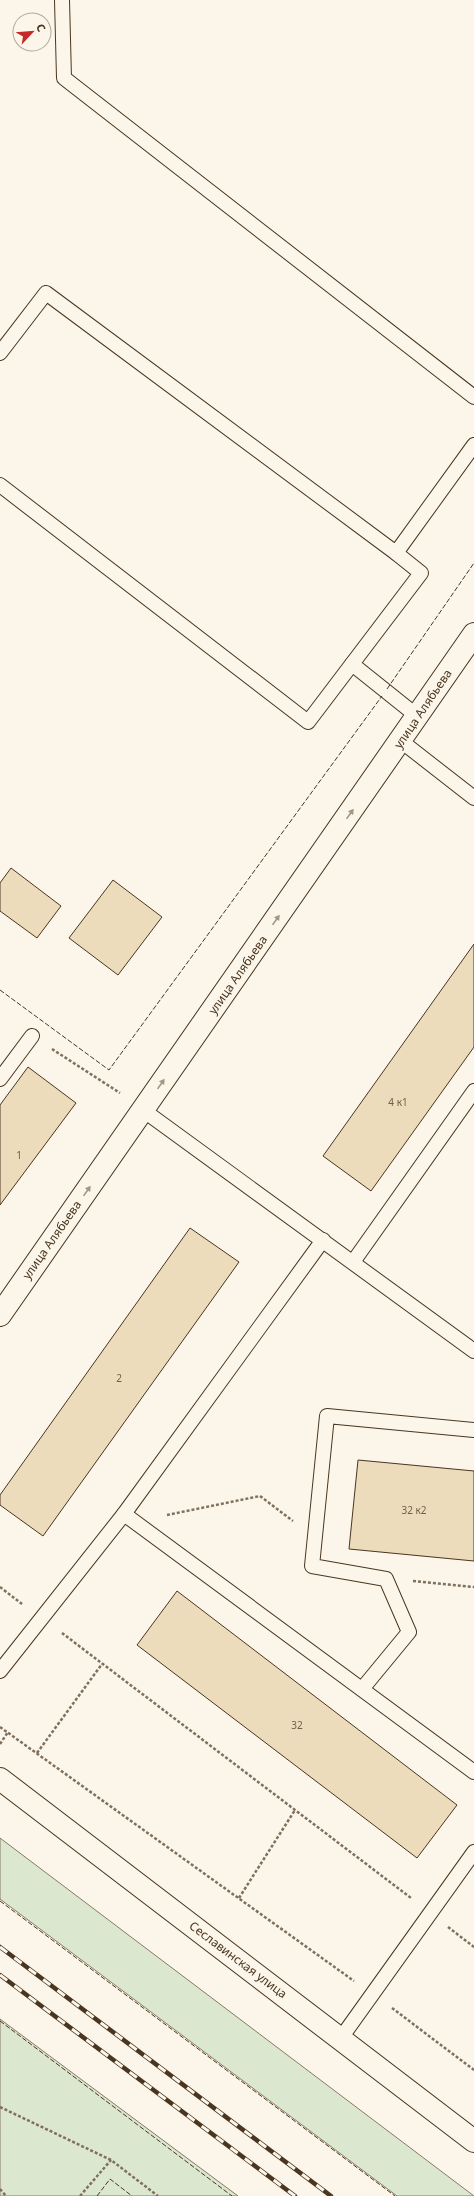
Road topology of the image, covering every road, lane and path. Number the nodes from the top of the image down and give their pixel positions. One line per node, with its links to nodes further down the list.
1 (62, 0): 3 (lane)
2 (0, 353): 6 (lane)
3 (474, 397)
4 (474, 445): 6 (lane)
5 (0, 484): 8 (lane)
6 (396, 553): 8 (lane)
7 (474, 634): 9 (street, улица Алябьева)
8 (352, 664): 9 (lane)
9 (417, 716): 10 (street, улица Алябьева)
10 (401, 741): 11 (lane); 15 (street, улица Алябьева, one-way to 10)
11 (474, 798)
12 (32, 1036): 13 (lane); 15 (path)
13 (0, 1079)
14 (474, 1091): 17 (lane)
15 (144, 1110): 16 (lane); 18 (street, улица Алябьева, one-way to 15)
16 (323, 1240): 17 (lane); 21 (lane)
17 (353, 1262): 19 (lane)
18 (0, 1315)
19 (474, 1351)
20 (474, 1430): 22 (lane)
21 (130, 1518): 22 (path); 25 (lane); 28 (lane)
22 (315, 1539): 23 (lane)
23 (386, 1579): 24 (path); 28 (lane)
24 (474, 1587)
25 (43, 1619): 26 (path); 27 (lane)
26 (102, 1664): 32 (path); 35 (path)
27 (0, 1671)
28 (362, 1689): 33 (lane)
29 (0, 1727): 30 (path)
30 (8, 1732): 31 (path); 32 (path)
31 (0, 1744)
32 (37, 1753): 37 (path)
33 (474, 1772)
34 (0, 1779): 41 (street, Сеславинская улица)
35 (295, 1810): 37 (path); 38 (path)
36 (474, 1852): 38 (lane)
37 (239, 1898): 40 (path)
38 (430, 1913): 39 (path); 40 (lane)
39 (474, 1947)
40 (372, 1994): 41 (lane); 42 (path)
41 (341, 2038): 44 (street, Сеславинская улица)
42 (474, 2070)
43 (0, 2107): 45 (path)
44 (474, 2141)
45 (111, 2160): 49 (path); 50 (path)
46 (0, 2189): 47 (path)
47 (5, 2195): 48 (path)
48 (0, 2196)
49 (80, 2196)
50 (158, 2196)

